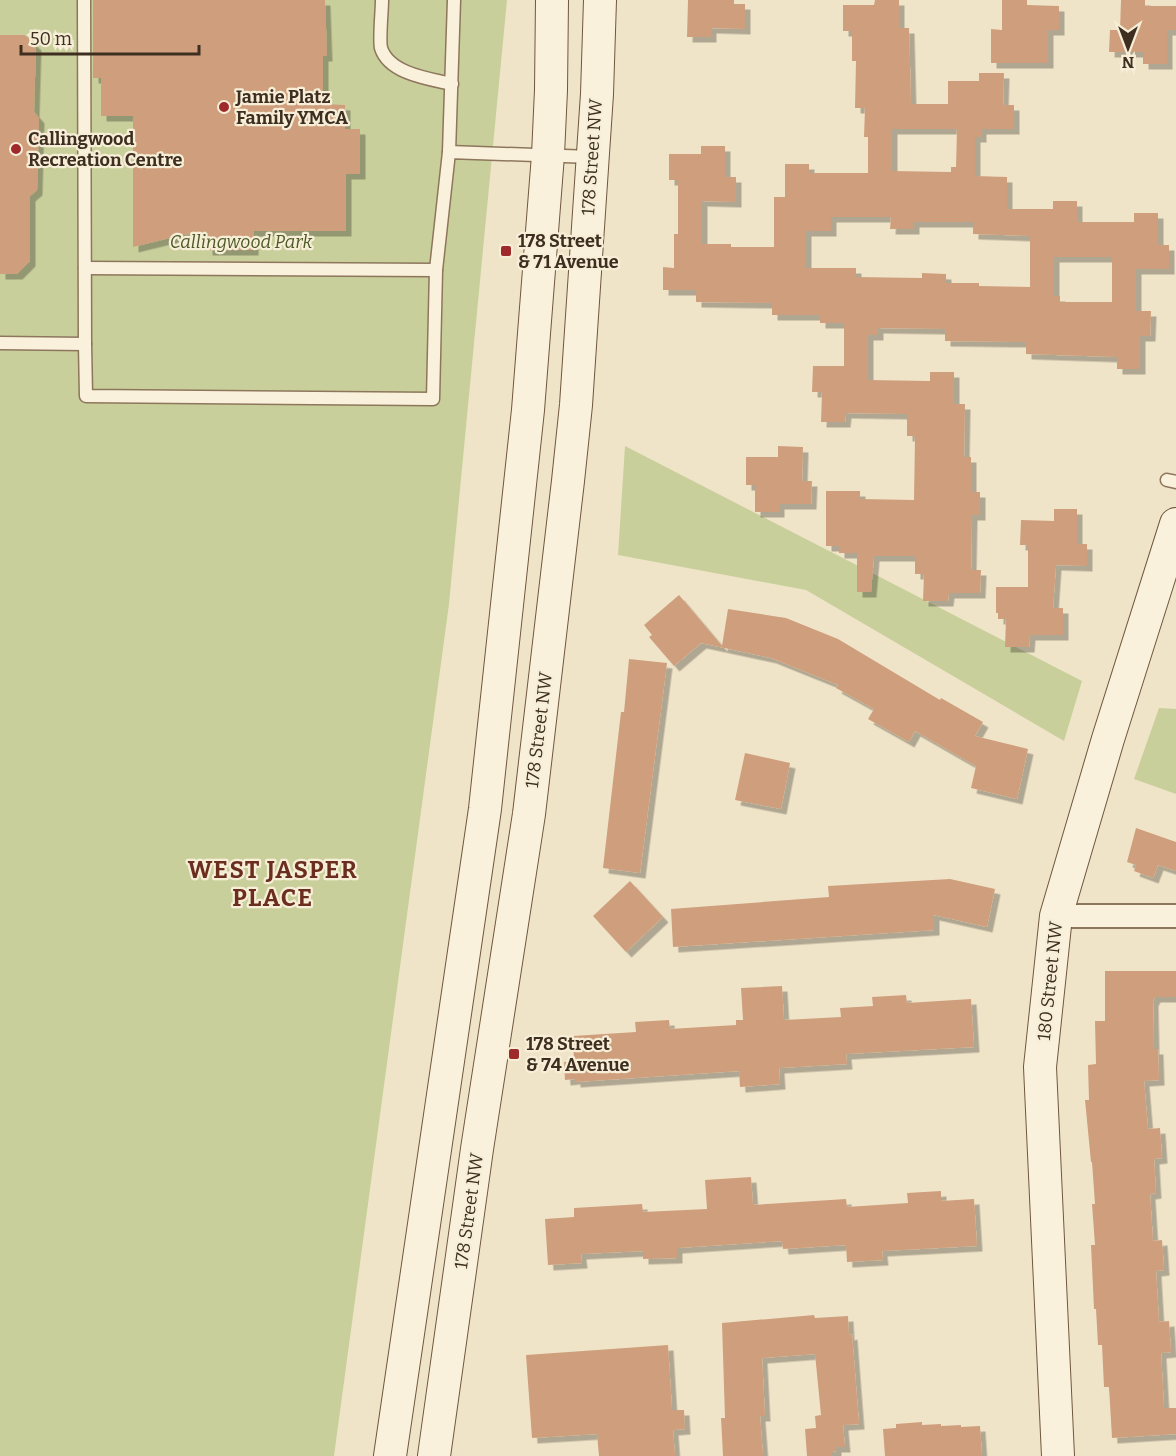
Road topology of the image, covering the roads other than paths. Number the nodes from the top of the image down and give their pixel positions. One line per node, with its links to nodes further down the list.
1 (84, 0): 10 (lane)
2 (382, 0): 6 (lane)
3 (454, 0): 6 (lane)
4 (552, 0): 8 (main road)
5 (600, 0): 9 (main road, 178 Street NW)
6 (452, 84): 7 (lane)
7 (449, 152): 8 (lane); 11 (lane)
8 (548, 155): 9 (lane); 15 (main road)
9 (592, 157): 16 (main road, 178 Street NW)
10 (85, 268): 11 (lane); 13 (lane)
11 (436, 270): 13 (lane)
12 (0, 343): 13 (lane)
13 (86, 344)
14 (1176, 524): 17 (main road, 180 Street NW)
15 (485, 809): 16 (main road); 19 (main road)
16 (528, 814): 20 (main road, 178 Street NW)
17 (1056, 916): 18 (street); 21 (main road, 180 Street NW)
18 (1176, 916)
19 (390, 1456)
20 (434, 1456)
21 (1058, 1456)

